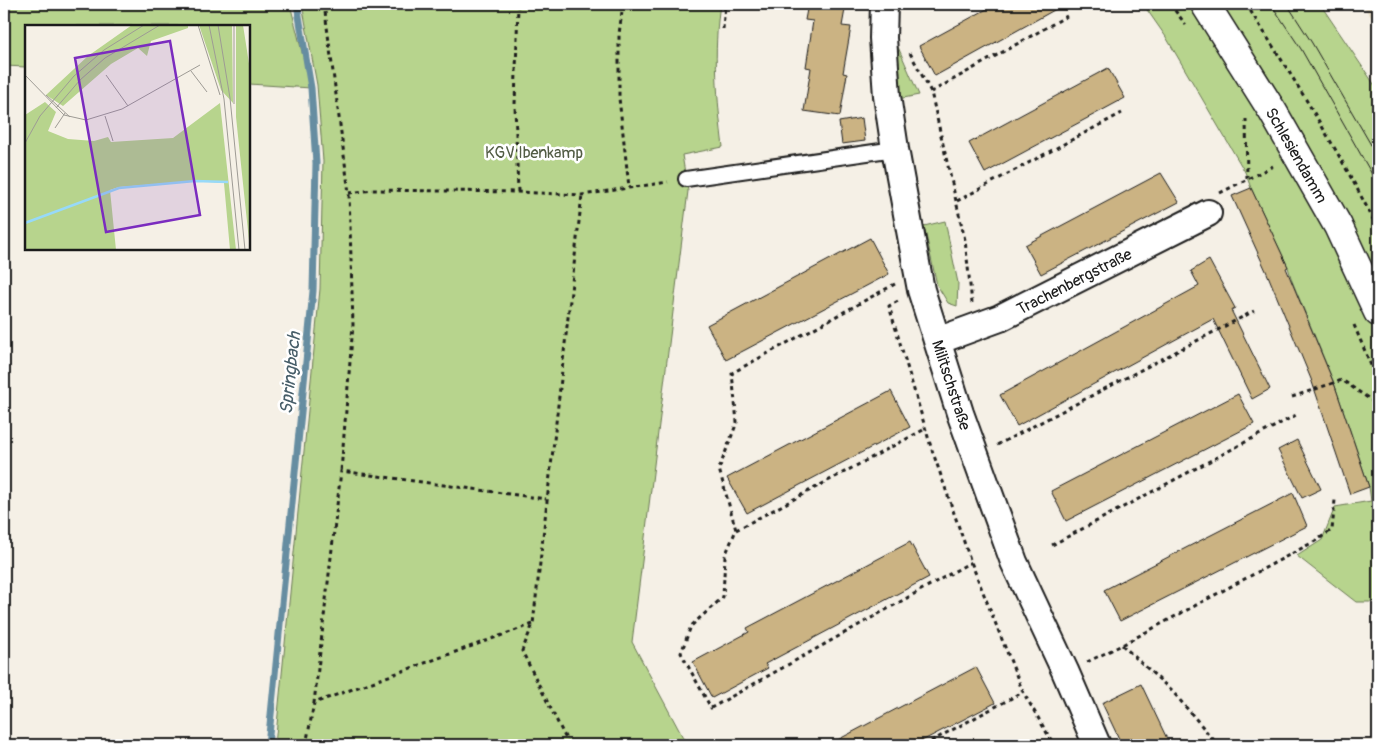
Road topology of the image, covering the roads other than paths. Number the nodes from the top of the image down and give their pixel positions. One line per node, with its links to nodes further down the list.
1 (884, 4): 3 (street, Militschstraße)
2 (1205, 4): 6 (street, Schlesiendamm)
3 (895, 149): 4 (lane); 7 (street, Militschstraße)
4 (686, 179)
5 (1208, 213): 7 (street, Trachenbergstraße)
6 (1378, 312)
7 (937, 341): 8 (street, Militschstraße)
8 (1097, 745)

